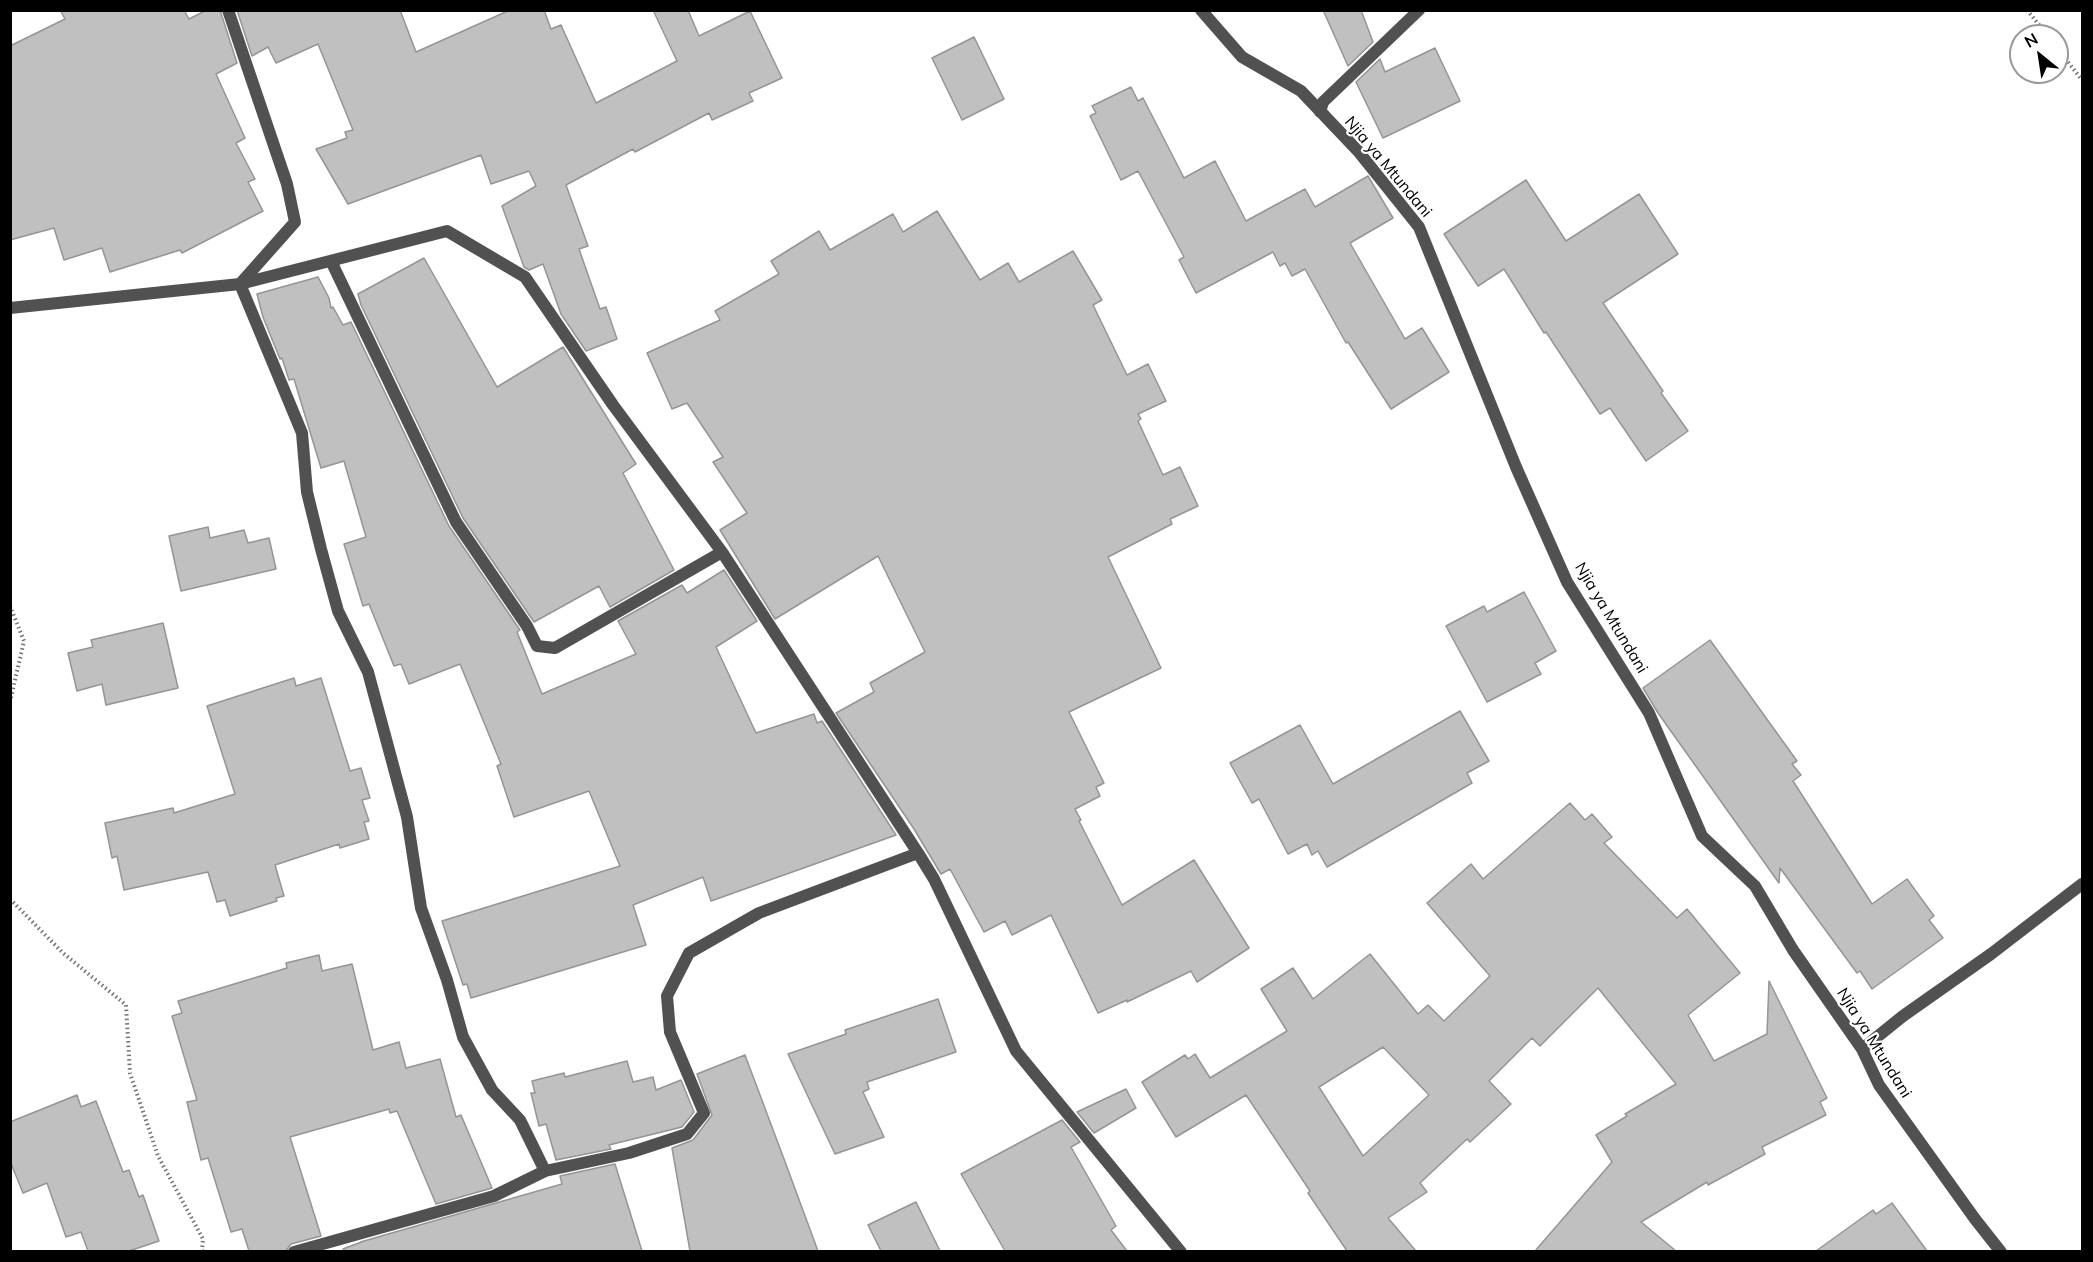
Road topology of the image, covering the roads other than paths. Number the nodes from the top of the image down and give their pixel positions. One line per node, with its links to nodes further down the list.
1 (228, 10): 6 (street)
2 (1201, 10): 4 (street, Njia ya Mtundani)
3 (1419, 10): 4 (street)
4 (1320, 112): 11 (street, Njia ya Mtundani)
5 (331, 261): 6 (street); 8 (street); 8 (street)
6 (240, 284): 7 (street); 12 (street)
7 (10, 308)
8 (722, 552): 9 (street)
9 (918, 853): 12 (street); 14 (street)
10 (2082, 884): 11 (street)
11 (1862, 1049): 15 (street, Njia ya Mtundani)
12 (545, 1171): 13 (street)
13 (294, 1251)
14 (1181, 1251)
15 (2001, 1251)

